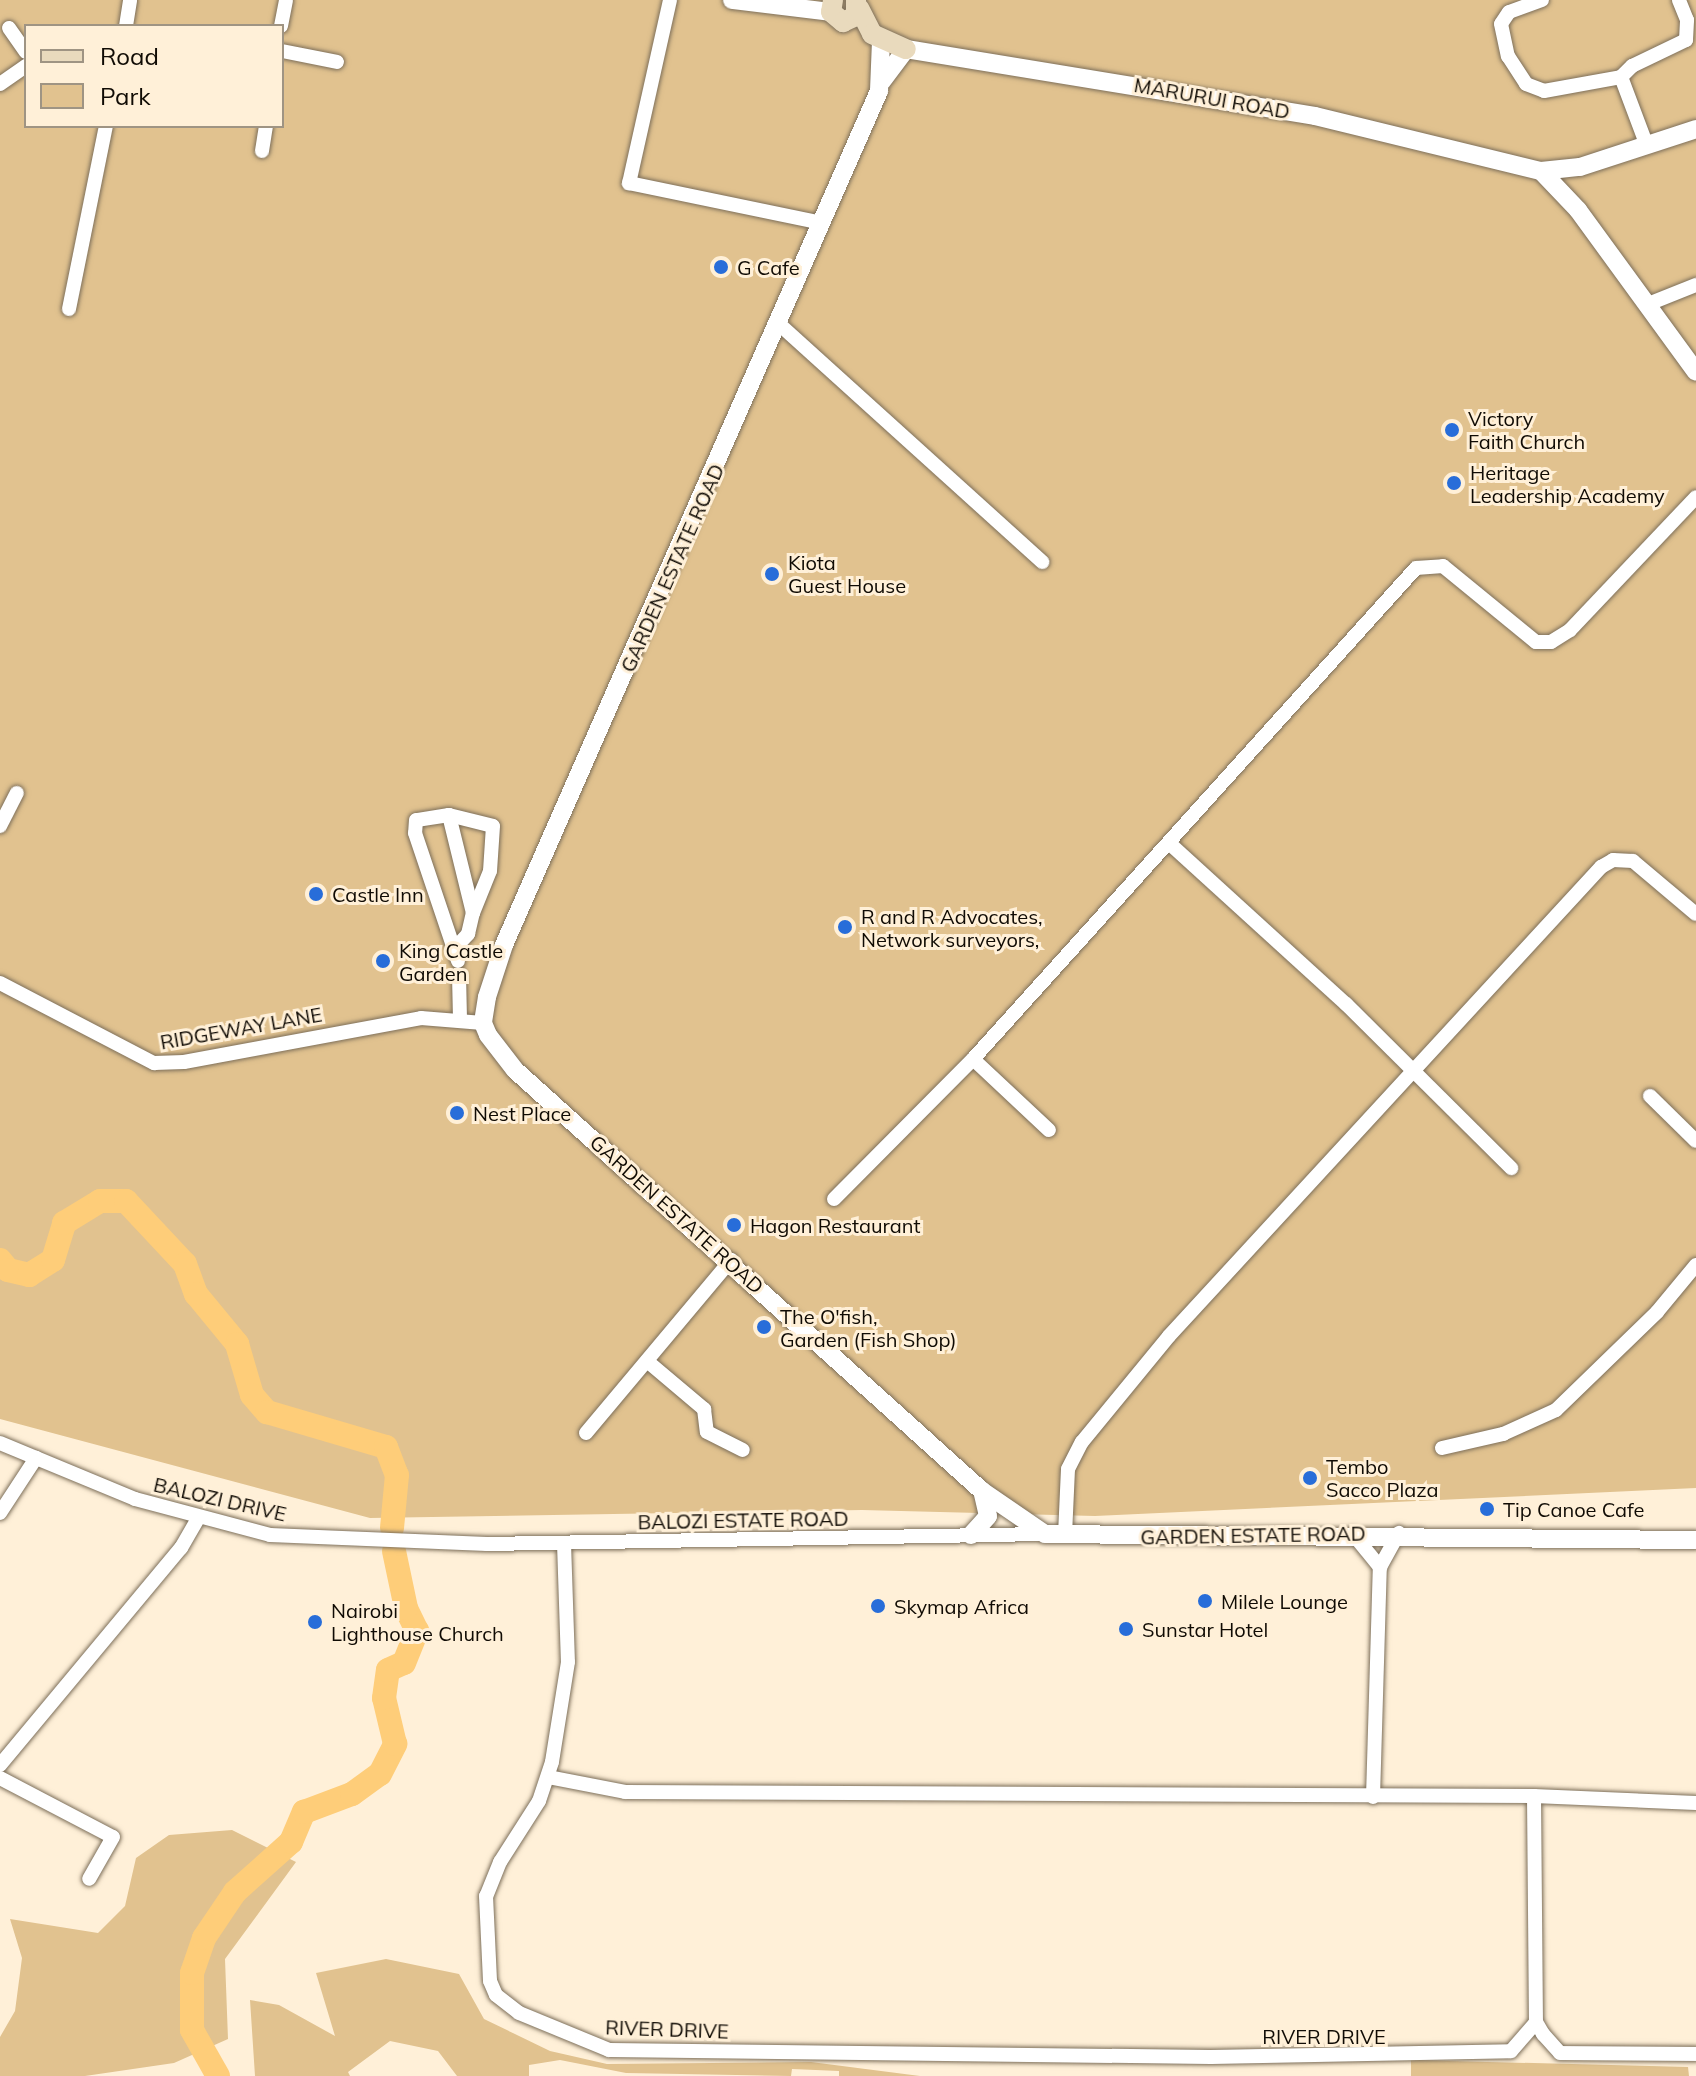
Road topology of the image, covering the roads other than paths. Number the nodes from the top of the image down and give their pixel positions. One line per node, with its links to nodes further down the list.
1 (130, 0): 9 (street)
2 (286, 0): 10 (street)
3 (670, 0): 29 (street)
4 (732, 0): 8 (street)
5 (1542, 0): 18 (street)
6 (1679, 0): 18 (street)
7 (857, 2): 8 (main road); 12 (main road, GARDEN ESTATE ROAD)
8 (835, 7): 12 (main road, MARURUI ROAD)
9 (126, 24)
10 (281, 24)
11 (9, 28): 13 (street)
12 (876, 37): 14 (main road, MARURUI ROAD); 19 (street, GARDEN ESTATE ROAD)
13 (24, 49)
14 (906, 49): 19 (street); 27 (street, MARURUI ROAD)
15 (284, 51): 16 (street)
16 (337, 62)
17 (24, 67): 20 (street)
18 (1621, 77): 24 (street)
19 (882, 81): 29 (street, GARDEN ESTATE ROAD)
20 (0, 84)
21 (106, 128): 32 (street)
22 (266, 128): 25 (street)
23 (1696, 129): 24 (street)
24 (1647, 146): 26 (street)
25 (262, 151)
26 (1580, 167): 27 (street); 28 (street)
27 (1541, 171): 28 (street)
28 (1578, 210): 31 (street)
29 (822, 223): 33 (street, GARDEN ESTATE ROAD)
30 (1696, 285): 31 (street)
31 (1646, 305): 34 (street)
32 (69, 309)
33 (779, 324): 36 (street); 46 (street, GARDEN ESTATE ROAD)
34 (1696, 372)
35 (1696, 497): 40 (street)
36 (1042, 562)
37 (17, 793): 39 (street)
38 (449, 815): 41 (street); 41 (street); 43 (street)
39 (0, 826)
40 (1169, 843): 47 (street); 48 (street)
41 (473, 913): 43 (street)
42 (1696, 914): 48 (street)
43 (458, 961): 45 (street)
44 (0, 983): 45 (street, RIDGEWAY LANE)
45 (460, 1018): 46 (street, RIDGEWAY LANE)
46 (483, 1023): 54 (street, GARDEN ESTATE ROAD)
47 (973, 1059): 50 (street); 53 (street)
48 (1413, 1070): 52 (street); 69 (street)
49 (1650, 1096): 51 (street)
50 (1049, 1130)
51 (1696, 1141)
52 (1511, 1168)
53 (834, 1199)
54 (731, 1260): 56 (street); 62 (street, GARDEN ESTATE ROAD)
55 (1696, 1265): 59 (street)
56 (647, 1361): 57 (street); 60 (street)
57 (586, 1433)
58 (0, 1443): 61 (street, BALOZI DRIVE)
59 (1442, 1448)
60 (743, 1450)
61 (36, 1458): 63 (street); 64 (street, BALOZI DRIVE)
62 (982, 1491): 66 (street, GARDEN ESTATE ROAD); 68 (street)
63 (0, 1513)
64 (198, 1518): 70 (street, BALOZI DRIVE); 74 (street)
65 (1399, 1533): 67 (street, GARDEN ESTATE ROAD); 71 (street, GARDEN ESTATE ROAD); 73 (street)
66 (1045, 1534): 68 (street, BALOZI ESTATE ROAD); 69 (street, GARDEN ESTATE ROAD)
67 (1353, 1534): 69 (street, GARDEN ESTATE ROAD); 73 (street)
68 (971, 1535): 72 (street, BALOZI ESTATE ROAD)
69 (1065, 1535)
70 (441, 1539): 72 (street, BALOZI ESTATE ROAD)
71 (1696, 1540)
72 (564, 1543): 75 (street, RIVER DRIVE)
73 (1380, 1567): 78 (street)
74 (0, 1765)
75 (548, 1777): 78 (street); 81 (street, RIVER DRIVE)
76 (0, 1778): 80 (street)
77 (1534, 1796): 78 (street); 79 (street); 81 (street)
78 (1373, 1797)
79 (1696, 1803)
80 (89, 1879)
81 (1536, 2022): 82 (street)
82 (1696, 2054)

